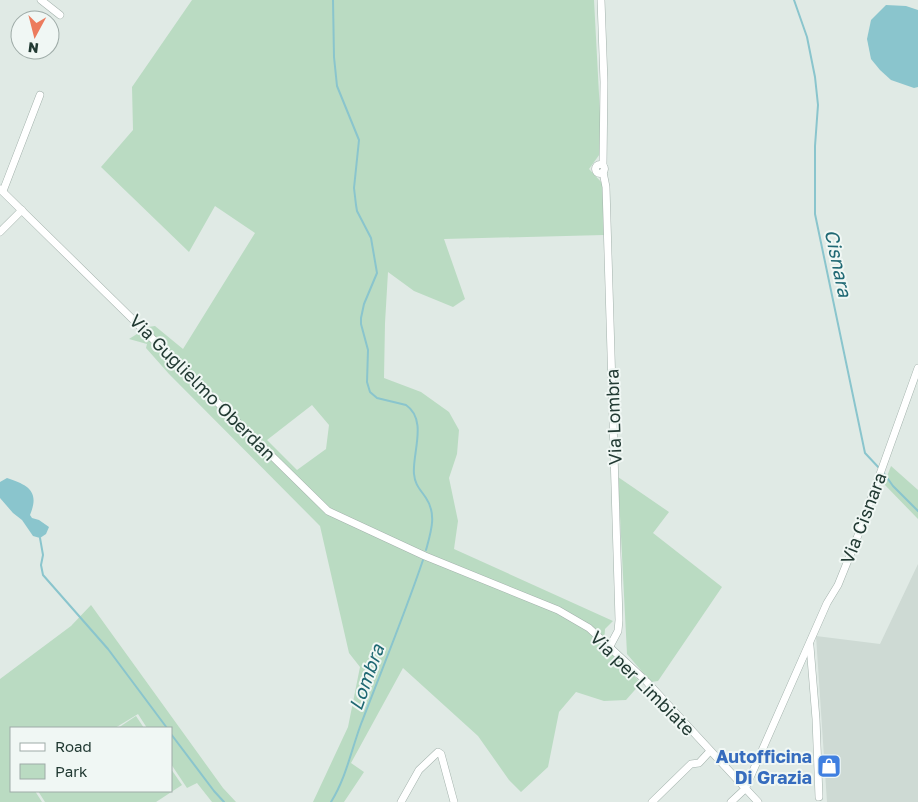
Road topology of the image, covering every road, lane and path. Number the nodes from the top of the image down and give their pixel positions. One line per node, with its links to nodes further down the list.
1 (41, 0): 3 (street)
2 (601, 0): 11 (street, Via Lombra)
3 (53, 10)
4 (40, 95): 5 (street)
5 (1, 190): 6 (street, Via Guglielmo Oberdan)
6 (22, 210): 7 (street); 9 (street, Via Guglielmo Oberdan)
7 (0, 232)
8 (918, 368): 10 (street, Via Cisnara)
9 (425, 556): 11 (street, Via per Limbiate)
10 (810, 644): 13 (street, Via Cisnara); 14 (street)
11 (610, 646): 12 (street, Via per Limbiate)
12 (710, 751): 13 (street, Via per Limbiate); 17 (street)
13 (745, 789): 18 (street); 19 (street, Via per Limbiate)
14 (819, 798)
15 (401, 802): 16 (street)
16 (454, 802)
17 (652, 802)
18 (731, 802)
19 (758, 802)

